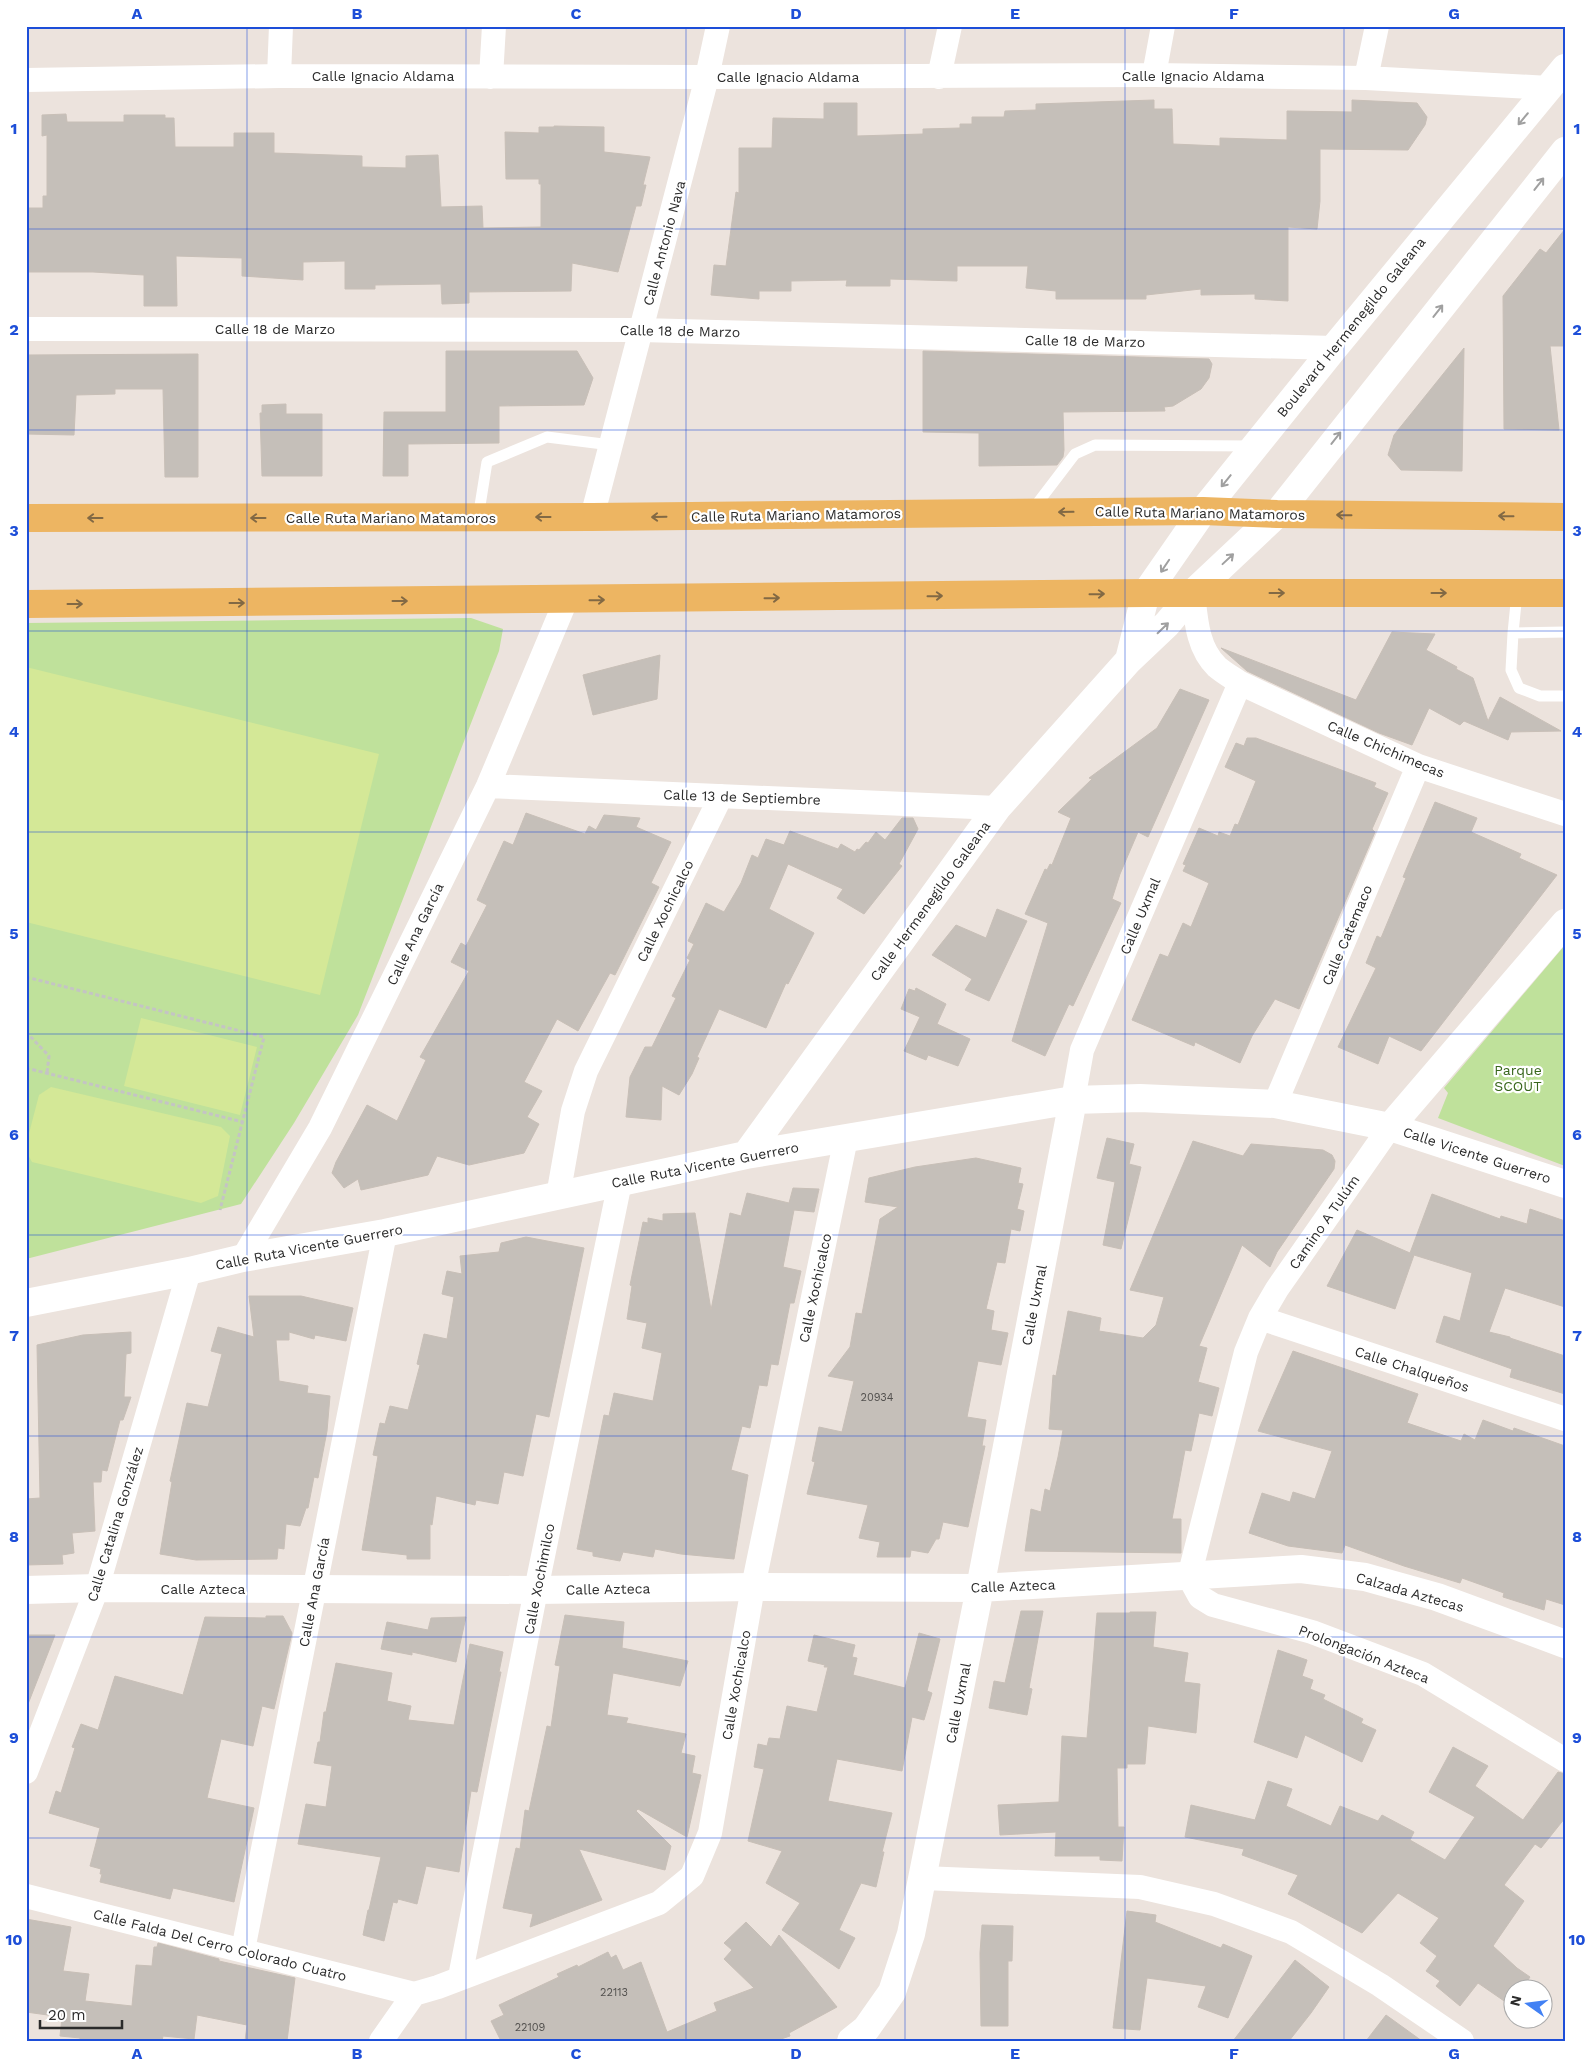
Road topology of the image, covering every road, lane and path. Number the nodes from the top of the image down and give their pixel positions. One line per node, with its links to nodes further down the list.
1 (281, 26): 7 (street)
2 (494, 26): 9 (street)
3 (718, 26): 10 (street, Calle Antonio Nava)
4 (950, 26): 11 (street)
5 (1162, 26): 8 (street)
6 (1377, 26): 12 (street)
7 (279, 76): 9 (street, Calle Ignacio Aldama); 14 (street, Calle Ignacio Aldama)
8 (1154, 76): 11 (street, Calle Ignacio Aldama); 12 (street, Calle Ignacio Aldama)
9 (492, 77): 10 (street, Calle Ignacio Aldama)
10 (708, 77): 11 (street, Calle Ignacio Aldama); 17 (street, Calle Antonio Nava)
11 (939, 77)
12 (1366, 78): 13 (street, Calle Ignacio Aldama)
13 (1557, 78): 18 (main road, Boulevard Hermenegildo Galeana, one-way to 18)
14 (26, 80)
15 (1565, 151): 24 (main road, one-way to 15)
16 (26, 329): 17 (street, Calle 18 de Marzo)
17 (641, 330): 18 (street, Calle 18 de Marzo); 19 (street, Calle Antonio Nava)
18 (1334, 348): 20 (main road, Boulevard Hermenegildo Galeana)
19 (611, 445): 25 (street, Calle Antonio Nava); 27 (lane)
20 (1254, 446): 21 (main road, Boulevard Hermenegildo Galeana, one-way to 21); 22 (lane)
21 (1203, 511): 22 (main road, Calle Ruta Mariano Matamoros, one-way to 22); 24 (main road, Calle Ruta Mariano Matamoros); 28 (main road, Boulevard Hermenegildo Galeana, one-way to 28)
22 (1030, 513): 25 (main road, Calle Ruta Mariano Matamoros, one-way to 25)
23 (1561, 513): 24 (main road, Calle Ruta Mariano Matamoros, one-way to 24)
24 (1277, 514): 29 (main road, one-way to 24)
25 (592, 517): 27 (main road, Calle Ruta Mariano Matamoros, one-way to 27)
26 (26, 518): 27 (main road, Calle Ruta Mariano Matamoros, one-way to 26)
27 (478, 518)
28 (1146, 593): 29 (main road); 32 (main road, one-way to 28); 36 (main road, Calle Hermenegildo Galeana)
29 (1193, 593): 30 (main road, one-way to 30); 36 (main road, Calle Hermenegildo Galeana, one-way to 29); 37 (street)
30 (1517, 593): 31 (main road); 35 (lane)
31 (1565, 594)
32 (566, 600): 33 (main road, one-way to 32); 40 (street, Calle Ana García)
33 (26, 604)
34 (1565, 632): 35 (lane)
35 (1513, 633): 38 (lane)
36 (1129, 660): 42 (main road, Calle Hermenegildo Galeana)
37 (1240, 683): 39 (street, Calle Chichimecas); 49 (street, Calle Uxmal)
38 (1565, 696)
39 (1418, 766): 43 (street, Calle Chichimecas); 50 (street, Calle Catemaco)
40 (488, 786): 41 (street, Calle 13 de Septiembre); 60 (street, Calle Ana García)
41 (721, 796): 42 (street, Calle 13 de Septiembre); 57 (street, Calle Xochicalco)
42 (997, 808): 54 (main road, Calle Hermenegildo Galeana)
43 (1565, 814)
44 (1565, 923): 52 (main road, Camino A Tulúm)
45 (26, 977): 51 (path)
46 (26, 1032): 48 (path)
47 (26, 1068): 48 (path)
48 (47, 1073): 51 (path)
49 (1073, 1100): 50 (main road, Calle Ruta Vicente Guerrero); 53 (main road, Calle Ruta Vicente Guerrero); 68 (main road, Calle Uxmal)
50 (1275, 1104): 52 (main road, Calle Ruta Vicente Guerrero)
51 (243, 1122): 58 (path)
52 (1390, 1127): 56 (main road, Calle Vicente Guerrero); 63 (street, Camino A Tulúm)
53 (846, 1138): 54 (main road, Calle Ruta Vicente Guerrero); 67 (street, Calle Xochicalco)
54 (746, 1155): 55 (main road, Calle Ruta Vicente Guerrero)
55 (620, 1182): 57 (main road, Calle Ruta Vicente Guerrero); 71 (street, Calle Xochimilco)
56 (1565, 1184)
57 (558, 1196): 59 (main road, Calle Ruta Vicente Guerrero)
58 (220, 1210)
59 (385, 1233): 60 (main road, Calle Ruta Vicente Guerrero); 69 (street, Calle Ana García)
60 (243, 1258): 61 (main road, Calle Ruta Vicente Guerrero)
61 (189, 1271): 62 (main road, Calle Ruta Vicente Guerrero); 66 (street, Calle Catalina González)
62 (26, 1303)
63 (1260, 1318): 64 (street, Calle Chalqueños); 65 (street, Camino A Tulúm)
64 (1565, 1419)
65 (1190, 1577): 68 (main road, Calle Azteca); 72 (main road, Calzada Aztecas); 73 (street, Prolongación Azteca)
66 (97, 1588): 69 (main road, Calle Azteca); 70 (main road, Calle Azteca); 74 (street, Calle Catalina González)
67 (753, 1588): 68 (main road, Calle Azteca); 71 (main road, Calle Azteca); 78 (street, Calle Xochicalco)
68 (980, 1588): 75 (main road, Calle Uxmal)
69 (315, 1589): 71 (main road, Calle Azteca); 77 (street, Calle Ana García)
70 (26, 1590)
71 (536, 1590): 78 (street, Calle Xochimilco)
72 (1565, 1644)
73 (1565, 1760)
74 (26, 1772)
75 (923, 1878): 81 (main road, Calle Uxmal); 82 (street)
76 (26, 1896): 77 (street, Calle Falda Del Cerro Colorado Cuatro)
77 (243, 1950): 79 (street, Calle Falda Del Cerro Colorado Cuatro)
78 (460, 1977): 79 (street, Calle Xochicalco)
79 (414, 1994): 80 (street)
80 (381, 2041)
81 (851, 2041)
82 (1462, 2041)

